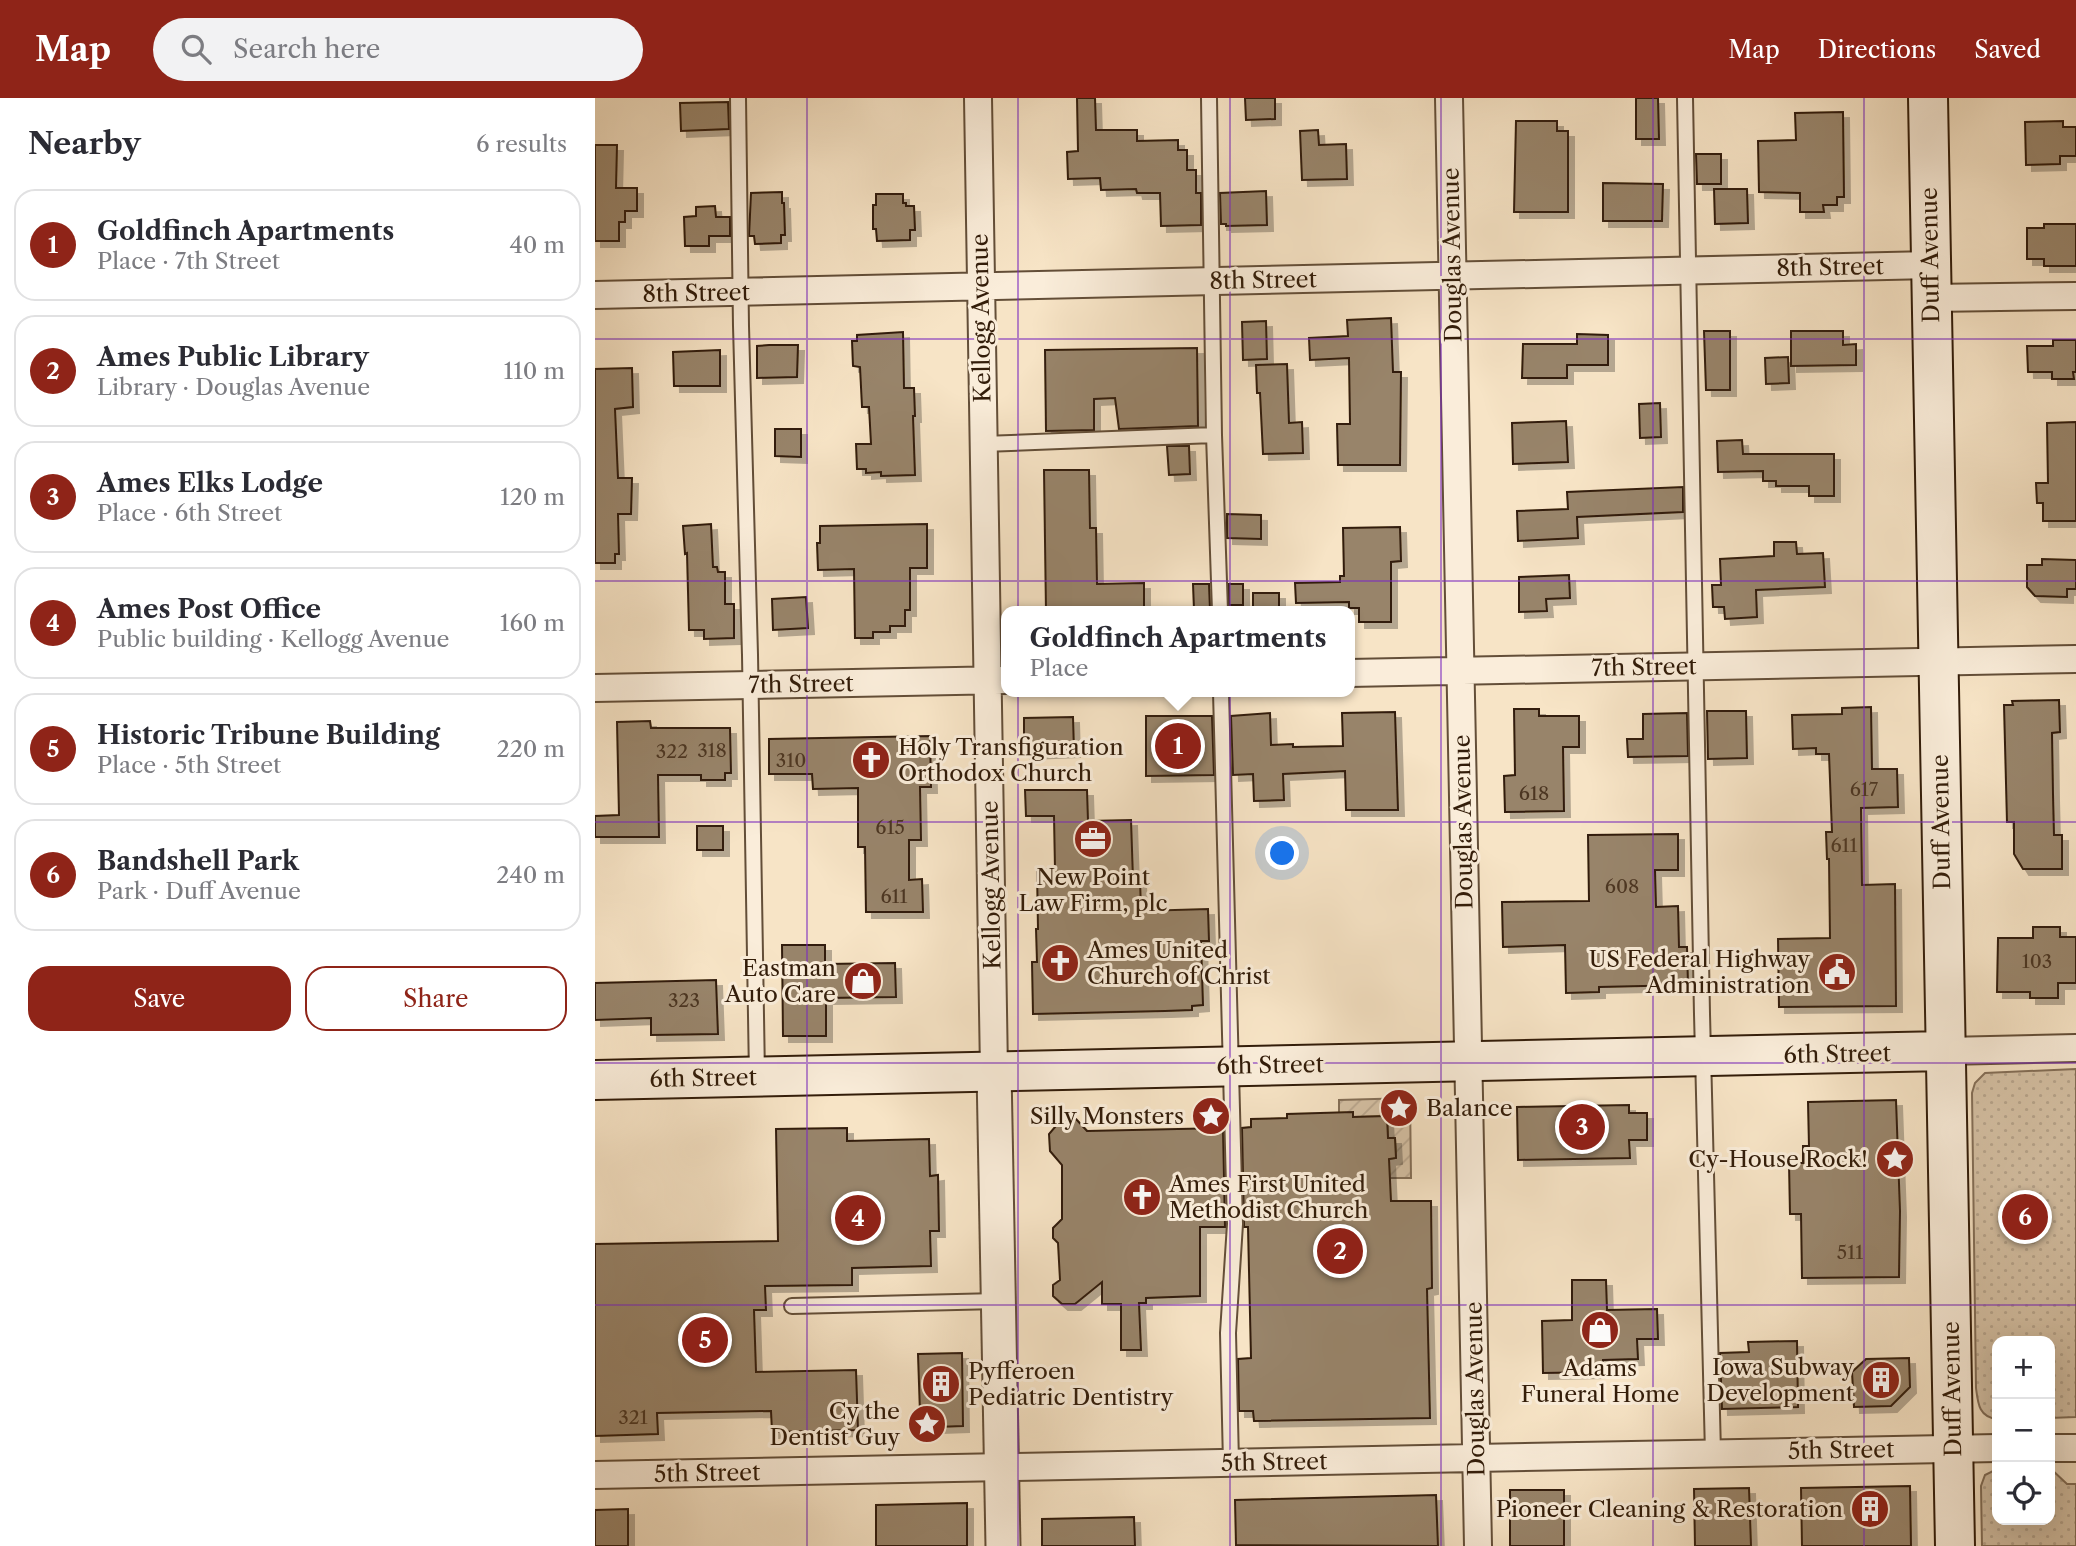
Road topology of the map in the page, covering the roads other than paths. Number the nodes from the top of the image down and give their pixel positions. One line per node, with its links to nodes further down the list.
1 (738, 98): 12 (lane)
2 (978, 98): 11 (street, Kellogg Avenue)
3 (1209, 98): 9 (lane)
4 (1449, 98): 8 (street, Douglas Avenue)
5 (1685, 98): 7 (lane)
6 (1928, 98): 10 (main road, Duff Avenue)
7 (1688, 270): 8 (street, 8th Street); 10 (street, 8th Street); 20 (lane)
8 (1453, 276): 9 (street, 8th Street); 21 (street, Douglas Avenue)
9 (1211, 281): 11 (street, 8th Street); 15 (lane)
10 (1931, 281): 14 (street, 8th Street); 19 (main road, Duff Avenue)
11 (981, 287): 12 (street, 8th Street); 16 (street, Kellogg Avenue)
12 (740, 292): 13 (street, 8th Street); 24 (lane)
13 (595, 295)
14 (2076, 296)
15 (1214, 435): 16 (lane); 17 (lane)
16 (983, 444): 23 (street, Kellogg Avenue)
17 (1220, 606)
18 (2076, 659): 19 (street, 7th Street)
19 (1938, 662): 20 (street, 7th Street); 28 (main road, Duff Avenue)
20 (1695, 666): 21 (street, 7th Street); 29 (lane)
21 (1460, 671): 22 (street, 7th Street); 30 (street, Douglas Avenue)
22 (1355, 673)
23 (997, 680): 24 (street, 7th Street); 32 (street, Kellogg Avenue)
24 (750, 685): 25 (street, 7th Street); 33 (lane)
25 (595, 688)
26 (1221, 697): 31 (lane)
27 (2076, 1048): 28 (street)
28 (1946, 1051): 29 (main road, 6th Street); 37 (main road, Duff Avenue)
29 (1703, 1056): 30 (main road, 6th Street); 41 (lane)
30 (1468, 1062): 31 (main road, 6th Street); 42 (street, Douglas Avenue)
31 (1231, 1066): 32 (main road, 6th Street); 43 (lane)
32 (994, 1071): 33 (main road, 6th Street); 35 (street, Kellogg Avenue)
33 (757, 1077): 34 (main road, 6th Street)
34 (595, 1080)
35 (998, 1301): 36 (lane); 44 (street, Kellogg Avenue)
36 (792, 1306)
37 (1953, 1447): 38 (street, 5th Street); 41 (street, 5th Street); 48 (main road, Duff Avenue)
38 (1992, 1448)
39 (2055, 1448): 40 (street)
40 (2076, 1448)
41 (1713, 1452): 42 (street, 5th Street)
42 (1476, 1458): 43 (street, 5th Street); 47 (street, Douglas Avenue)
43 (1231, 1463): 44 (street, 5th Street)
44 (1002, 1467): 45 (street, 5th Street); 46 (street, Kellogg Avenue)
45 (595, 1475)
46 (1003, 1546)
47 (1478, 1546)
48 (1955, 1546)

